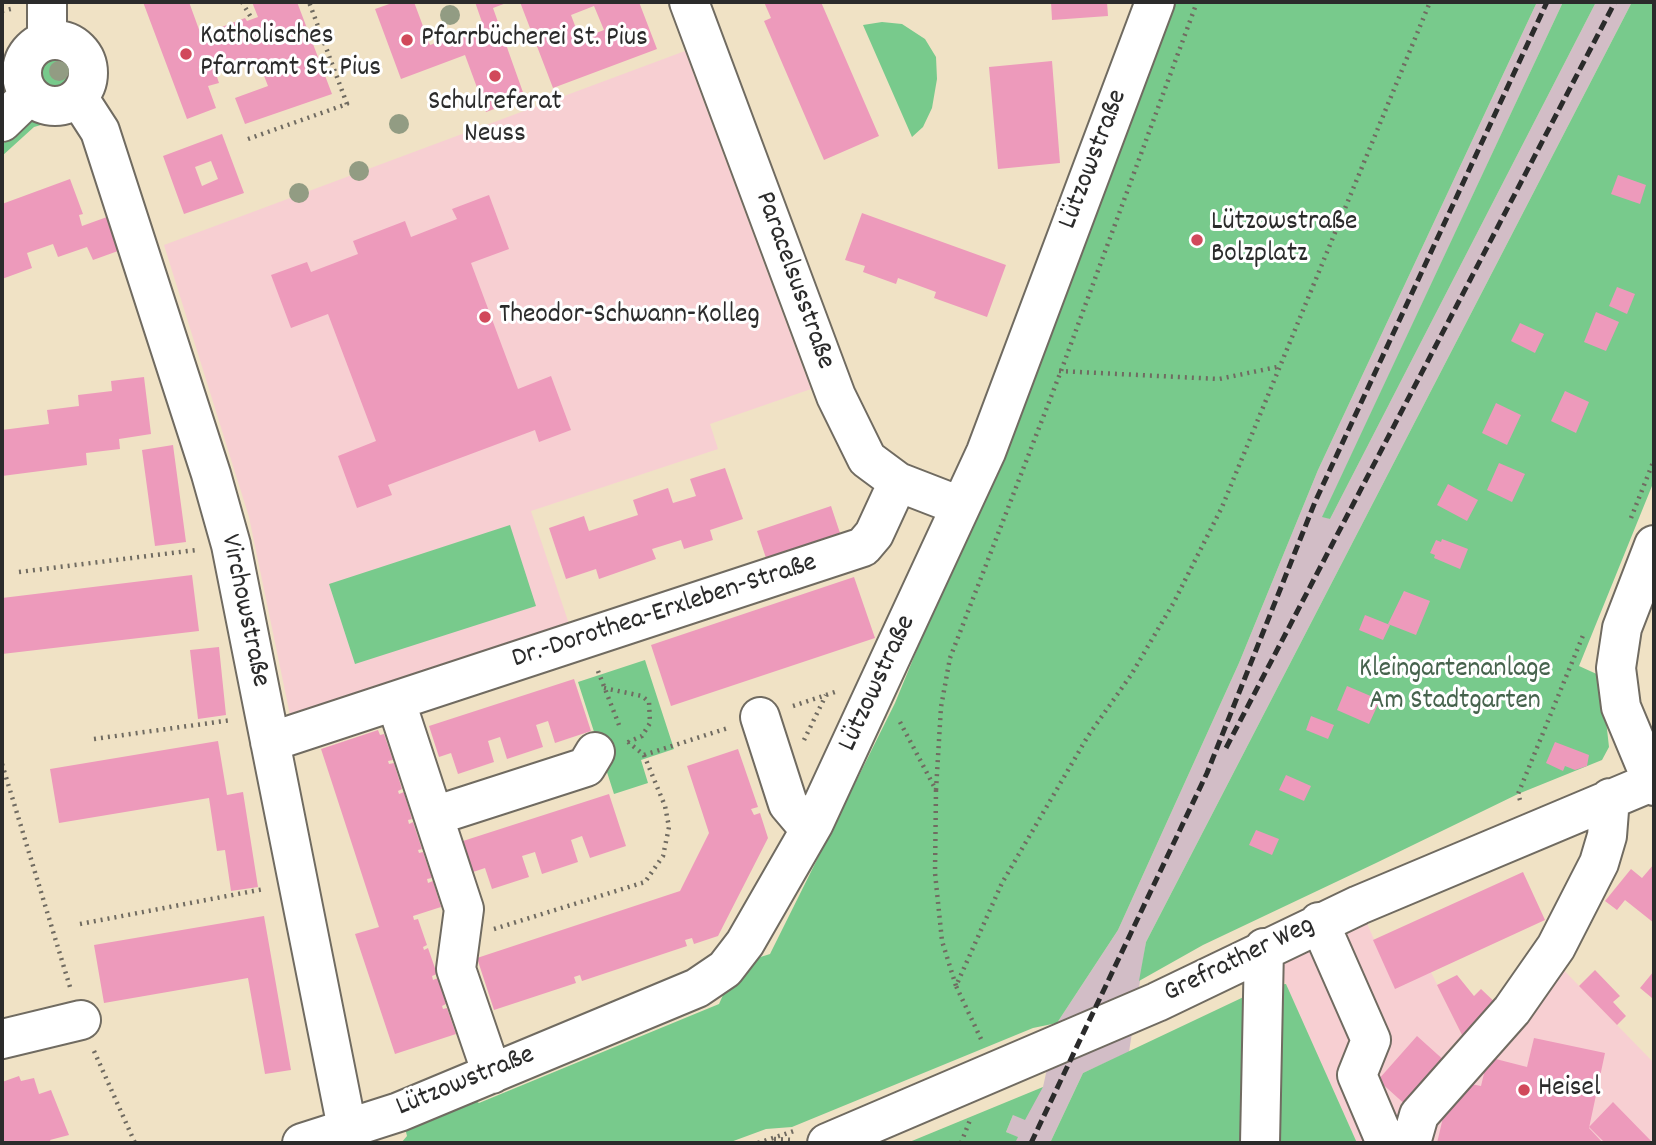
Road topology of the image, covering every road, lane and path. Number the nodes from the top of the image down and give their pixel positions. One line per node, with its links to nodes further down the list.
1 (47, 2): 9 (street)
2 (242, 2): 8 (path)
3 (309, 2): 13 (path)
4 (689, 2): 18 (street, Paracelsusstraße)
5 (1155, 2): 15 (street, Lützowstraße)
6 (1197, 2): 16 (path)
7 (1430, 2): 14 (path)
8 (252, 19)
9 (47, 41): 10 (street); 11 (street)
10 (30, 95): 11 (street); 12 (street)
11 (78, 97): 31 (street, Virchowstraße)
12 (2, 122)
13 (248, 139)
14 (1278, 367): 16 (path); 45 (path)
15 (1017, 369): 16 (path); 19 (street, Lützowstraße)
16 (1061, 371): 35 (path)
17 (1654, 460): 20 (path)
18 (898, 482): 19 (street, Paracelsusstraße); 24 (street, Dr.-Dorothea-Erxleben-Straße)
19 (960, 506): 25 (street, Lützowstraße)
20 (1641, 535): 34 (street)
21 (199, 549): 22 (path)
22 (19, 572)
23 (1586, 627): 39 (path)
24 (587, 639): 26 (path); 27 (street, Dr.-Dorothea-Erxleben-Straße)
25 (880, 684): 35 (path); 38 (street, Lützowstraße)
26 (604, 688): 32 (path); 32 (path)
27 (396, 702): 31 (street, Dr.-Dorothea-Erxleben-Straße); 37 (street)
28 (760, 717): 38 (street)
29 (234, 720): 30 (path)
30 (94, 739)
31 (270, 743): 50 (street, Virchowstraße)
32 (612, 747): 37 (street); 43 (path)
33 (2, 764): 46 (path)
34 (1654, 783): 36 (street, Grefrather Weg)
35 (936, 790): 45 (path)
36 (1610, 798): 39 (street, Grefrather Weg); 58 (street)
37 (434, 816): 43 (street)
38 (810, 830): 48 (street, Lützowstraße)
39 (1531, 831): 41 (street, Grefrather Weg)
40 (266, 888): 42 (path)
41 (1319, 922): 44 (street, Grefrather Weg); 57 (street)
42 (79, 923)
43 (460, 939): 48 (street)
44 (1264, 948): 49 (street, Grefrather Weg); 56 (street)
45 (956, 986): 49 (path)
46 (80, 1020): 47 (street); 52 (path)
47 (2, 1039)
48 (492, 1074): 50 (street, Lützowstraße)
49 (988, 1075): 55 (street, Grefrather Weg)
50 (349, 1136): 53 (street)
51 (770, 1139): 54 (path)
52 (135, 1143)
53 (302, 1143)
54 (758, 1143)
55 (827, 1143)
56 (1260, 1143)
57 (1386, 1143)
58 (1411, 1143)

